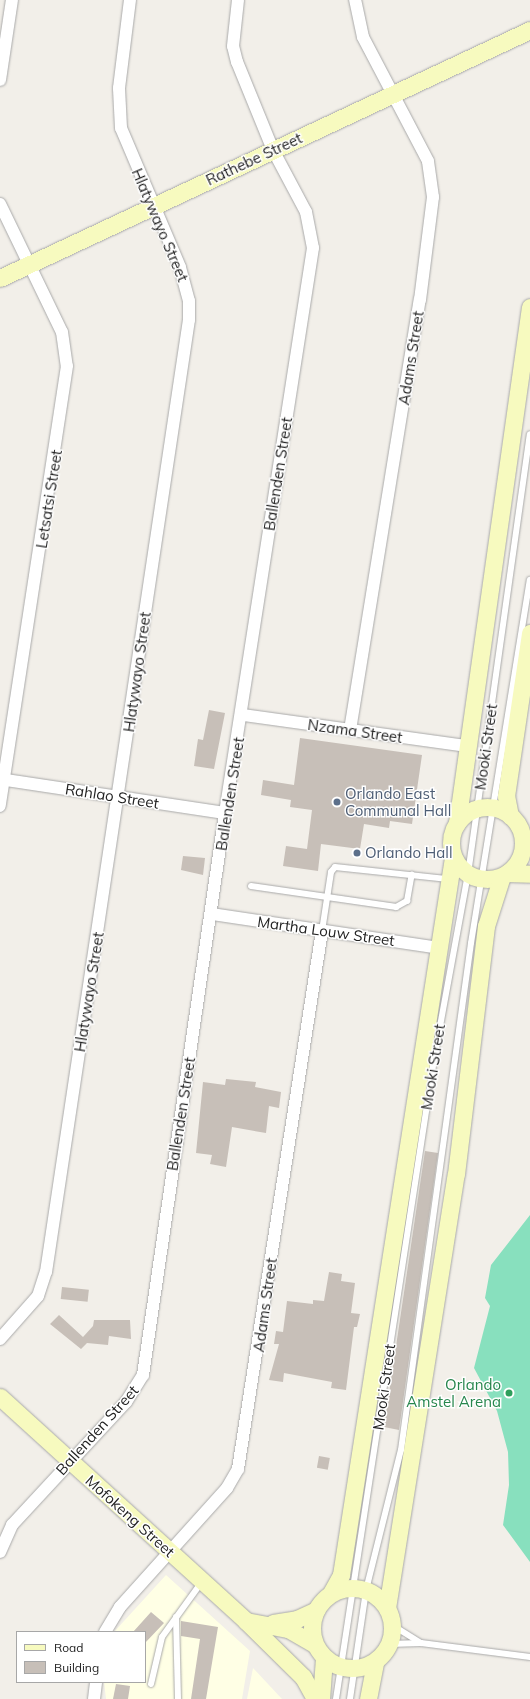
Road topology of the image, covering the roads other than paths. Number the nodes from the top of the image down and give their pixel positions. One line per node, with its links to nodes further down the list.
1 (12, 0): 8 (street)
2 (130, 0): 12 (street, Hlatywayo Street)
3 (238, 0): 10 (street, Ballenden Street)
4 (355, 0): 9 (street, Adams Street)
5 (530, 22): 7 (main road, Rathebe Street)
6 (530, 30): 7 (main road, Rathebe Street)
7 (508, 39): 9 (main road, Rathebe Street)
8 (0, 80)
9 (393, 93): 10 (main road, Rathebe Street); 21 (street, Adams Street)
10 (273, 150): 12 (main road, Rathebe Street); 20 (street, Ballenden Street)
11 (0, 204): 13 (street, Letsatsi Street)
12 (153, 206): 13 (main road, Rathebe Street); 24 (street, Hlatywayo Street)
13 (30, 264): 14 (main road, Rathebe Street); 23 (street, Letsatsi Street)
14 (0, 278)
15 (530, 307): 22 (main road, Mooki Street)
16 (530, 434): 26 (lane, Mooki Street)
17 (530, 580): 26 (lane, Mooki Street)
18 (530, 633): 19 (main road, Mooki Street)
19 (526, 677): 28 (main road, Mooki Street)
20 (243, 715): 21 (street, Nzama Street); 27 (street, Ballenden Street)
21 (350, 730): 22 (street, Nzama Street)
22 (467, 746): 29 (main road, Mooki Street)
23 (2, 779): 24 (street, Rahlao Street); 25 (street, Letsatsi Street)
24 (119, 797): 27 (street, Rahlao Street); 42 (street, Hlatywayo Street)
25 (0, 806)
26 (486, 808): 28 (main road); 29 (main road); 35 (lane, Mooki Street); 35 (lane, Mooki Street)
27 (225, 813): 39 (street, Ballenden Street)
28 (510, 816): 30 (main road)
29 (457, 823): 31 (main road)
30 (526, 840): 33 (main road)
31 (453, 857): 35 (main road); 36 (main road, Mooki Street)
32 (412, 874): 36 (lane); 38 (lane); 38 (lane)
33 (505, 874): 34 (main road); 35 (main road); 50 (main road)
34 (530, 874)
35 (475, 877): 48 (lane, Mooki Street); 48 (lane, Mooki Street)
36 (450, 879): 41 (main road, Mooki Street)
37 (251, 886): 38 (lane)
38 (327, 897): 40 (lane)
39 (212, 914): 40 (street, Martha Louw Street); 44 (street, Ballenden Street)
40 (322, 931): 41 (street, Martha Louw Street); 46 (street, Adams Street)
41 (439, 948): 49 (main road, Mooki Street)
42 (0, 1339)
43 (0, 1397): 44 (main road, Mofokeng Street)
44 (70, 1462): 45 (street, Ballenden Street); 46 (main road, Mofokeng Street)
45 (0, 1552)
46 (169, 1552): 47 (main road, Mofokeng Street); 56 (street, Adams Street)
47 (202, 1582): 52 (lane); 53 (main road, Mofokeng Street)
48 (360, 1589): 49 (main road); 50 (main road); 63 (lane, Mooki Street); 63 (lane, Mooki Street)
49 (331, 1593): 51 (main road)
50 (387, 1608): 55 (main road)
51 (316, 1610): 54 (main road); 58 (main road)
52 (176, 1617): 65 (lane); 67 (lane)
53 (246, 1621): 54 (main road); 68 (main road, Mofokeng Street)
54 (265, 1624): 58 (main road)
55 (392, 1625): 57 (lane); 59 (main road)
56 (106, 1631)
57 (421, 1643): 59 (lane); 61 (lane)
58 (314, 1644): 60 (main road)
59 (389, 1644): 62 (main road)
60 (324, 1658): 63 (main road); 69 (main road)
61 (530, 1658)
62 (375, 1662): 63 (main road); 72 (main road)
63 (346, 1668): 70 (lane, Mooki Street); 71 (lane, Mooki Street)
64 (96, 1683): 66 (street)
65 (151, 1684)
66 (94, 1699)
67 (178, 1699)
68 (315, 1699)
69 (321, 1699)
70 (336, 1699)
71 (350, 1699)
72 (368, 1699)

